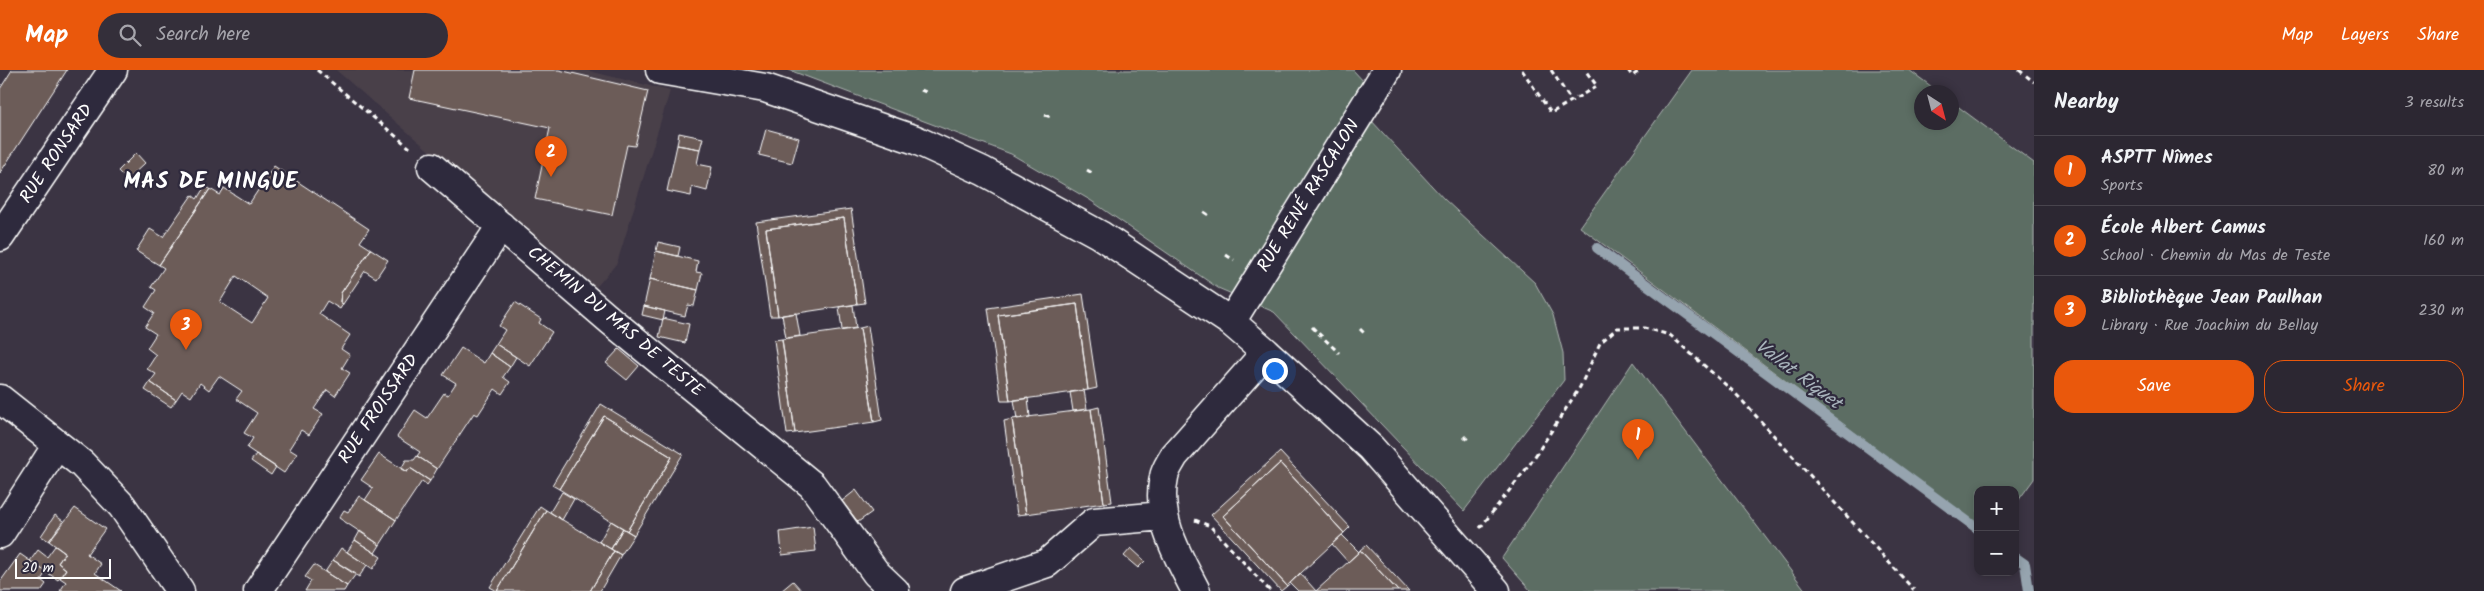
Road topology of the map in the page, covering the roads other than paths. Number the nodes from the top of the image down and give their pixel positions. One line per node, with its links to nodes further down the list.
1 (114, 70): 7 (street, RUE RONSARD)
2 (660, 70): 4 (street)
3 (1387, 70): 8 (street, RUE RENÉ RASCALON)
4 (692, 72): 8 (street)
5 (432, 167): 6 (street, CHEMIN DU MAS DE TESTE)
6 (501, 226): 15 (street, RUE FROISSARD); 16 (street, CHEMIN DU MAS DE TESTE)
7 (0, 237)
8 (1231, 322): 9 (street)
9 (1266, 352): 12 (street); 19 (street)
10 (0, 399): 11 (street)
11 (57, 445): 13 (street); 14 (street)
12 (1163, 516): 17 (street); 18 (street)
13 (0, 534)
14 (180, 591)
15 (258, 591)
16 (895, 591)
17 (965, 591)
18 (1196, 591)
19 (1496, 591)

